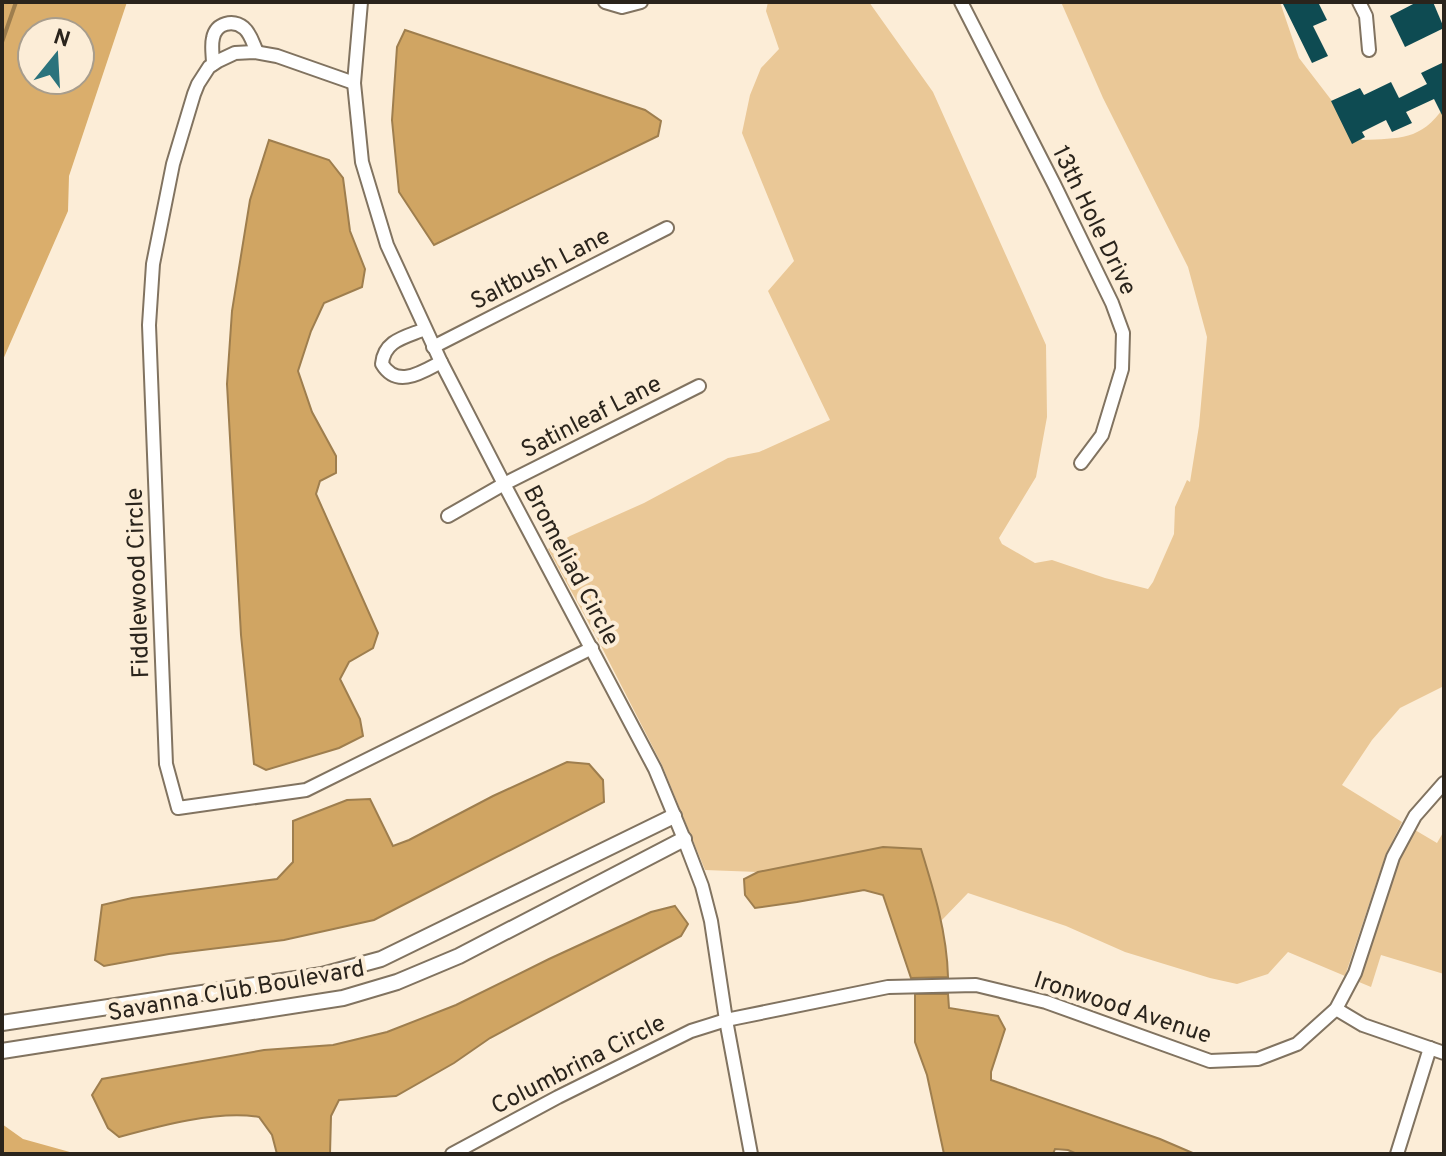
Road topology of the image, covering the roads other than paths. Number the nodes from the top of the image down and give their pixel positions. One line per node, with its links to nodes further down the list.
1 (361, 2): 9 (street, Bromeliad Circle)
2 (605, 2): 3 (street)
3 (641, 2)
4 (961, 2): 15 (street, 13th Hole Drive)
5 (1359, 2): 6 (street)
6 (1369, 50)
7 (257, 52): 8 (street); 8 (street); 9 (street)
8 (213, 64): 18 (street, Fiddlewood Circle)
9 (354, 83): 11 (street, Bromeliad Circle)
10 (667, 228): 12 (street, Saltbush Lane)
11 (425, 329): 12 (street, Bromeliad Circle); 13 (street)
12 (433, 347): 13 (street, Bromeliad Circle)
13 (441, 362): 16 (street, Bromeliad Circle)
14 (699, 386): 16 (street, Satinleaf Lane)
15 (1081, 463)
16 (504, 484): 17 (street, Satinleaf Lane); 18 (street, Bromeliad Circle)
17 (448, 516)
18 (592, 648): 20 (street, Bromeliad Circle)
19 (1444, 783): 22 (street, Ironwood Avenue)
20 (674, 816): 21 (street, Bromeliad Circle); 24 (street, Savanna Club Boulevard)
21 (684, 839): 23 (street, Bromeliad Circle); 26 (street, Savanna Club Boulevard)
22 (1336, 1009): 23 (street, Ironwood Avenue); 25 (street)
23 (726, 1020): 28 (street, Columbrina Circle); 29 (street, Bromeliad Circle)
24 (2, 1023)
25 (1430, 1048): 27 (street); 30 (street)
26 (2, 1051)
27 (1444, 1053)
28 (452, 1154)
29 (751, 1154)
30 (1397, 1154)

